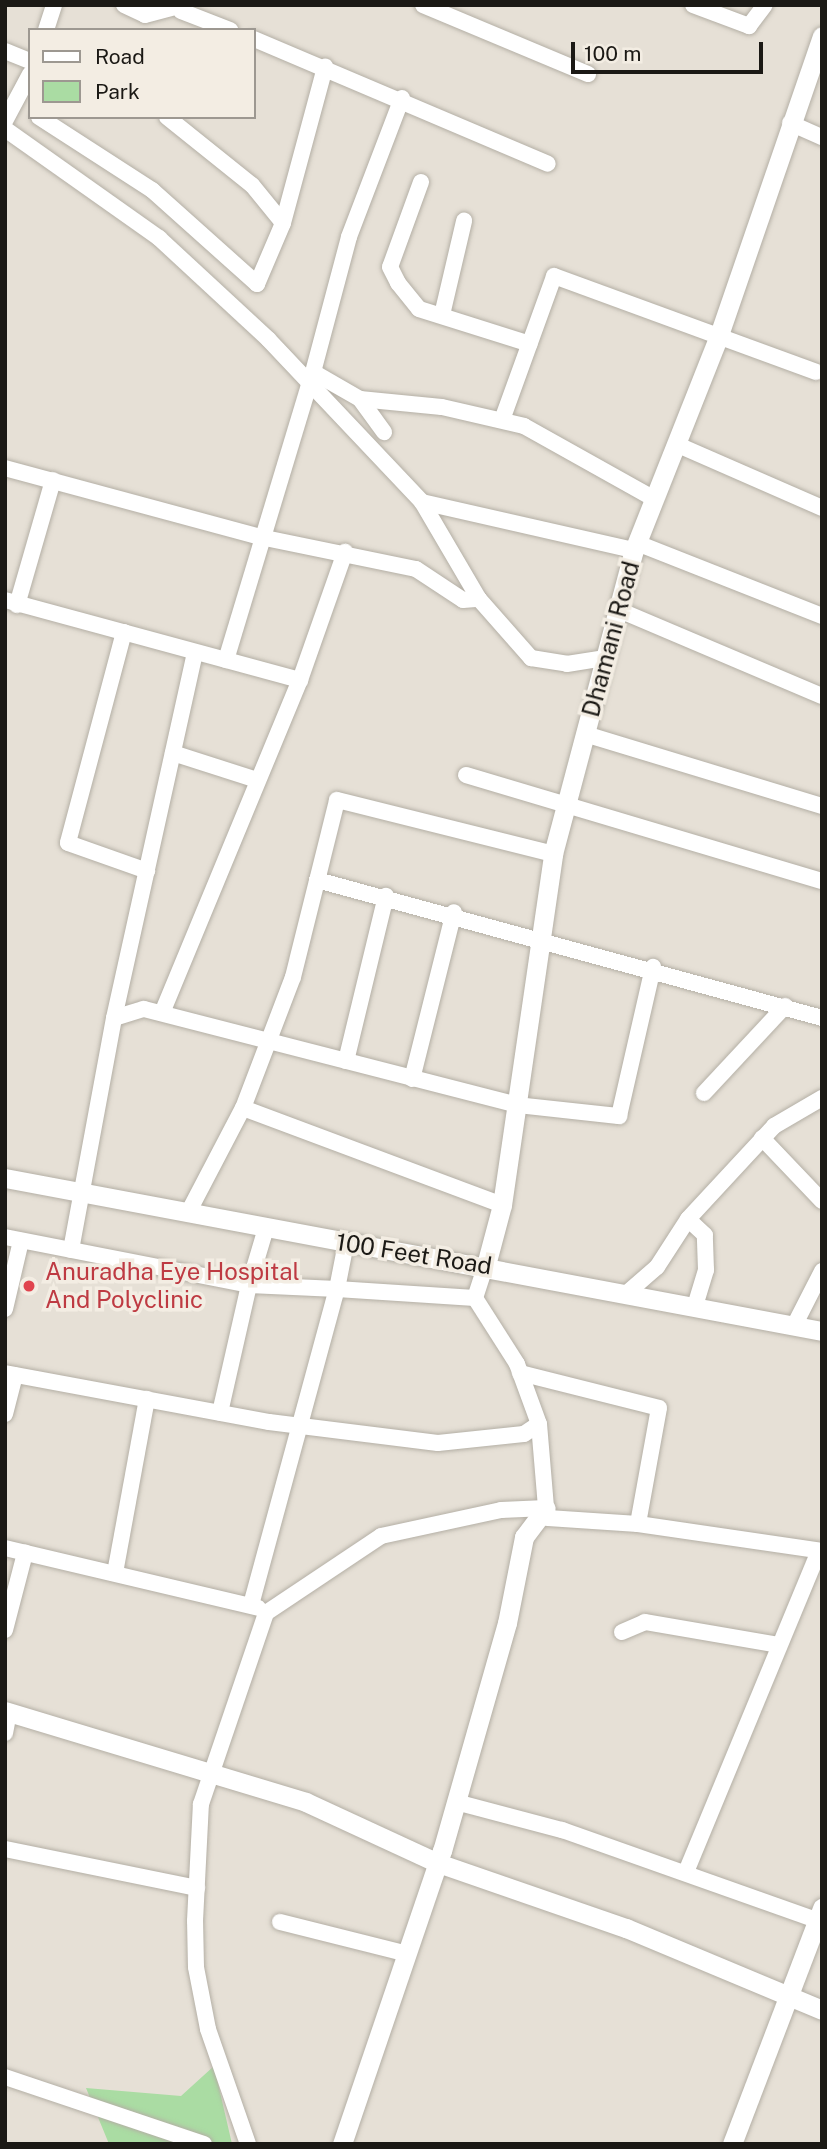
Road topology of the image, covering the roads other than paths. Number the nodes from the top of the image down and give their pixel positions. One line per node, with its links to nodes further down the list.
1 (54, 5): 7 (street)
2 (124, 5): 6 (street)
3 (423, 5): 14 (street)
4 (693, 5): 5 (street)
5 (765, 5)
6 (182, 8): 8 (street)
7 (47, 28)
8 (226, 28)
9 (822, 36): 21 (main road, Dhamani Road)
10 (256, 40): 13 (street)
11 (5, 51): 12 (street)
12 (28, 60)
13 (325, 67): 16 (street); 27 (street)
14 (589, 74)
15 (28, 85): 17 (street)
16 (402, 98): 24 (street); 32 (street)
17 (24, 108): 20 (street)
18 (42, 119): 27 (street)
19 (170, 119): 27 (street)
20 (5, 121)
21 (790, 123): 23 (street); 29 (main road, Dhamani Road)
22 (5, 130): 32 (street)
23 (822, 137)
24 (548, 164)
25 (421, 182): 28 (street)
26 (464, 221): 28 (street)
27 (283, 223)
28 (442, 315): 30 (street)
29 (719, 335): 30 (street); 31 (street); 36 (main road, Dhamani Road)
30 (530, 344): 34 (street)
31 (816, 372)
32 (311, 379): 33 (street); 40 (street); 42 (street)
33 (360, 399): 34 (street); 35 (street)
34 (502, 420): 39 (street)
35 (384, 432)
36 (678, 445): 39 (main road, Dhamani Road); 41 (street)
37 (5, 468): 38 (street)
38 (53, 480): 42 (street); 46 (street)
39 (653, 498): 43 (main road, Dhamani Road)
40 (422, 502): 43 (street); 45 (street)
41 (822, 508)
42 (265, 538): 44 (street); 52 (street)
43 (636, 546): 47 (main road, Dhamani Road); 48 (street)
44 (345, 552): 45 (street); 53 (street)
45 (479, 599): 51 (street)
46 (11, 603): 49 (street)
47 (618, 610): 51 (main road, Dhamani Road); 54 (street)
48 (822, 616)
49 (124, 632): 50 (street); 62 (street)
50 (195, 654): 52 (street); 56 (street)
51 (606, 657): 55 (main road, Dhamani Road)
52 (226, 660): 53 (street)
53 (300, 680): 58 (street)
54 (822, 696)
55 (585, 734): 59 (main road, Dhamani Road); 60 (street)
56 (173, 753): 58 (street); 62 (street)
57 (466, 775): 59 (street)
58 (257, 780): 70 (street)
59 (568, 800): 61 (main road, Dhamani Road); 64 (street)
60 (822, 806)
61 (553, 854): 63 (street); 67 (main road, Dhamani Road)
62 (147, 871): 72 (street)
63 (317, 880): 65 (street); 73 (street)
64 (822, 881)
65 (386, 896): 66 (street); 74 (street)
66 (454, 912): 67 (street); 75 (street)
67 (539, 937): 68 (street); 78 (main road, Dhamani Road)
68 (653, 967): 69 (street); 78 (street)
69 (785, 1006): 71 (street); 76 (street)
70 (162, 1013): 72 (street); 73 (street)
71 (821, 1016)
72 (114, 1018): 82 (street)
73 (270, 1040): 74 (street); 79 (street)
74 (346, 1061): 75 (street)
75 (412, 1079): 78 (street)
76 (705, 1093)
77 (822, 1098): 80 (street)
78 (517, 1105): 84 (main road, Dhamani Road)
79 (243, 1108): 84 (street); 85 (street)
80 (762, 1139): 83 (street); 86 (street)
81 (5, 1178): 82 (main road, 100 Feet Road)
82 (83, 1192): 85 (main road, 100 Feet Road); 90 (street)
83 (822, 1201)
84 (502, 1205): 91 (main road, Dhamani Road)
85 (188, 1213): 87 (main road, 100 Feet Road)
86 (688, 1219): 95 (street); 97 (street)
87 (266, 1228): 89 (main road, 100 Feet Road); 93 (street)
88 (13, 1239): 90 (street); 98 (street)
89 (346, 1243): 91 (main road, 100 Feet Road); 94 (street)
90 (71, 1250): 93 (street)
91 (485, 1265): 95 (main road, 100 Feet Road); 96 (street)
92 (822, 1271): 99 (street)
93 (249, 1285): 94 (street); 104 (street)
94 (337, 1289): 96 (street); 107 (street)
95 (626, 1293): 97 (main road, 100 Feet Road)
96 (475, 1298): 101 (street)
97 (695, 1306): 99 (main road, 100 Feet Road)
98 (5, 1309)
99 (794, 1325): 100 (main road, 100 Feet Road)
100 (822, 1331)
101 (520, 1373): 106 (street); 109 (street)
102 (10, 1374): 103 (street); 105 (street)
103 (147, 1399): 104 (street); 113 (street)
104 (220, 1413): 107 (street)
105 (5, 1414)
106 (539, 1424): 107 (street); 108 (street)
107 (297, 1426): 114 (street)
108 (546, 1508): 109 (street); 115 (street); 122 (main road)
109 (638, 1524): 111 (street)
110 (5, 1548): 112 (street)
111 (820, 1551): 118 (street)
112 (25, 1552): 113 (street); 116 (street)
113 (115, 1573): 114 (street)
114 (251, 1605): 115 (street)
115 (266, 1613): 121 (street)
116 (5, 1630)
117 (622, 1632): 118 (street)
118 (779, 1645): 125 (street)
119 (7, 1711): 120 (street); 121 (main road)
120 (5, 1734)
121 (209, 1768): 124 (main road); 126 (street)
122 (456, 1802): 124 (main road); 125 (street)
123 (5, 1849): 126 (street)
124 (438, 1863): 129 (main road); 130 (main road)
125 (686, 1872): 127 (street)
126 (197, 1888): 134 (street)
127 (820, 1916): 130 (main road)
128 (280, 1922): 129 (street)
129 (407, 1954): 135 (main road)
130 (786, 1995): 131 (main road); 136 (main road)
131 (822, 2010)
132 (5, 2077): 133 (street)
133 (204, 2144)
134 (248, 2144)
135 (342, 2144)
136 (732, 2144)

